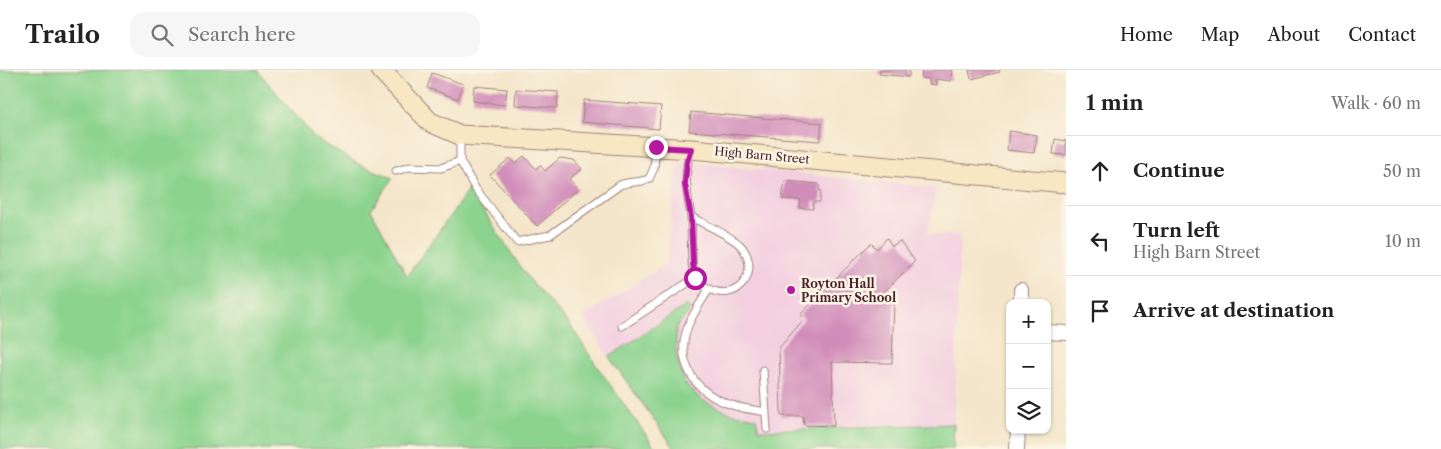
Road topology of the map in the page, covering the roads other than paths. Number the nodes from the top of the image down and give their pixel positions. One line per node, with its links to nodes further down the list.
1 (381, 70): 2 (street, High Barn Street)
2 (460, 135): 3 (street, High Barn Street); 5 (lane)
3 (656, 147): 4 (street, High Barn Street); 5 (lane)
4 (691, 149): 7 (street, High Barn Street); 8 (lane)
5 (460, 161): 6 (lane)
6 (396, 171)
7 (1066, 183)
8 (691, 217): 9 (lane); 10 (lane)
9 (695, 278): 10 (lane); 11 (lane)
10 (709, 289): 15 (lane)
11 (622, 326)
12 (1051, 332): 13 (street)
13 (1066, 333)
14 (763, 370): 15 (lane)
15 (766, 412): 16 (lane)
16 (767, 429)
17 (1018, 434): 18 (street)
18 (1018, 449)

